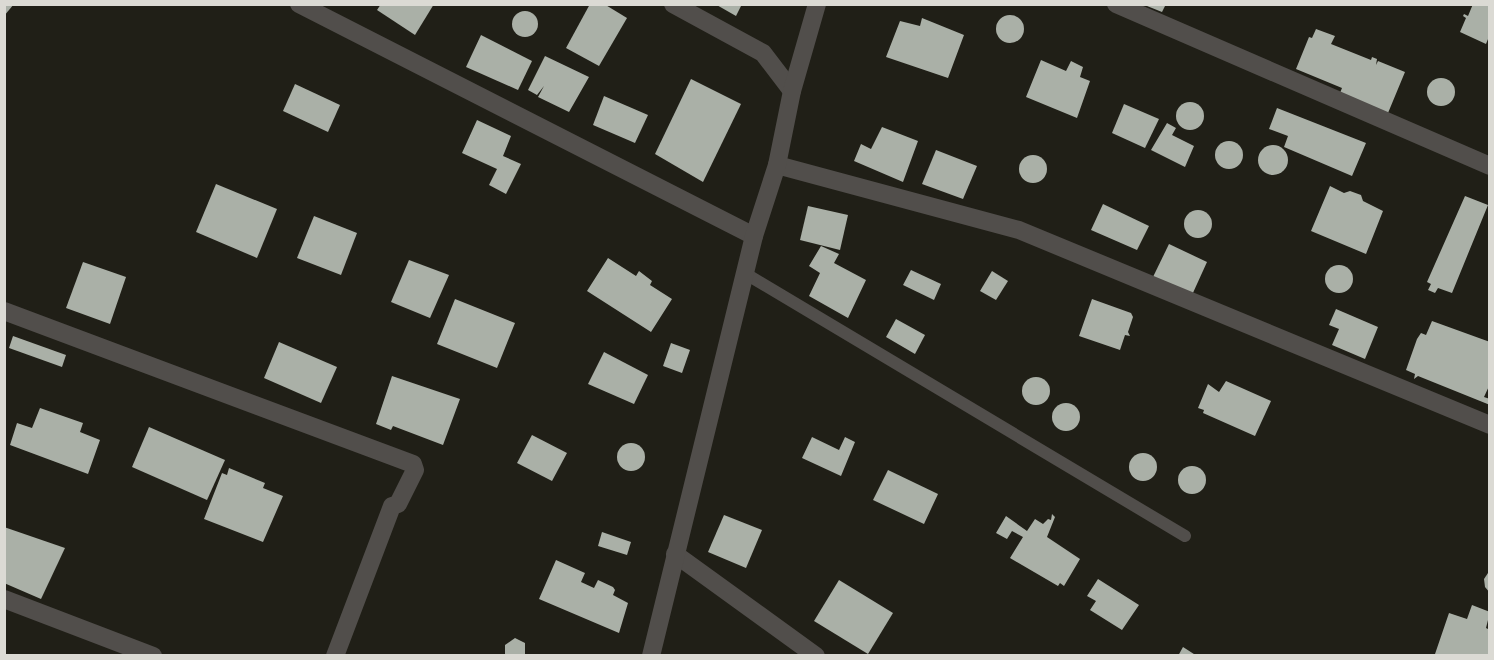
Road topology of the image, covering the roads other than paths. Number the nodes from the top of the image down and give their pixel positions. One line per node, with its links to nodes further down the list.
1 (299, 4): 8 (street)
2 (673, 4): 5 (street)
3 (817, 4): 5 (street)
4 (1116, 4): 7 (street)
5 (792, 91): 6 (street)
6 (777, 165): 8 (street); 11 (street)
7 (1490, 166)
8 (754, 236): 9 (street)
9 (746, 274): 12 (lane); 13 (street)
10 (4, 311): 16 (street)
11 (1490, 425)
12 (1185, 536)
13 (675, 554): 17 (street); 18 (street)
14 (4, 598): 15 (street)
15 (153, 656)
16 (335, 656)
17 (651, 656)
18 (816, 656)

